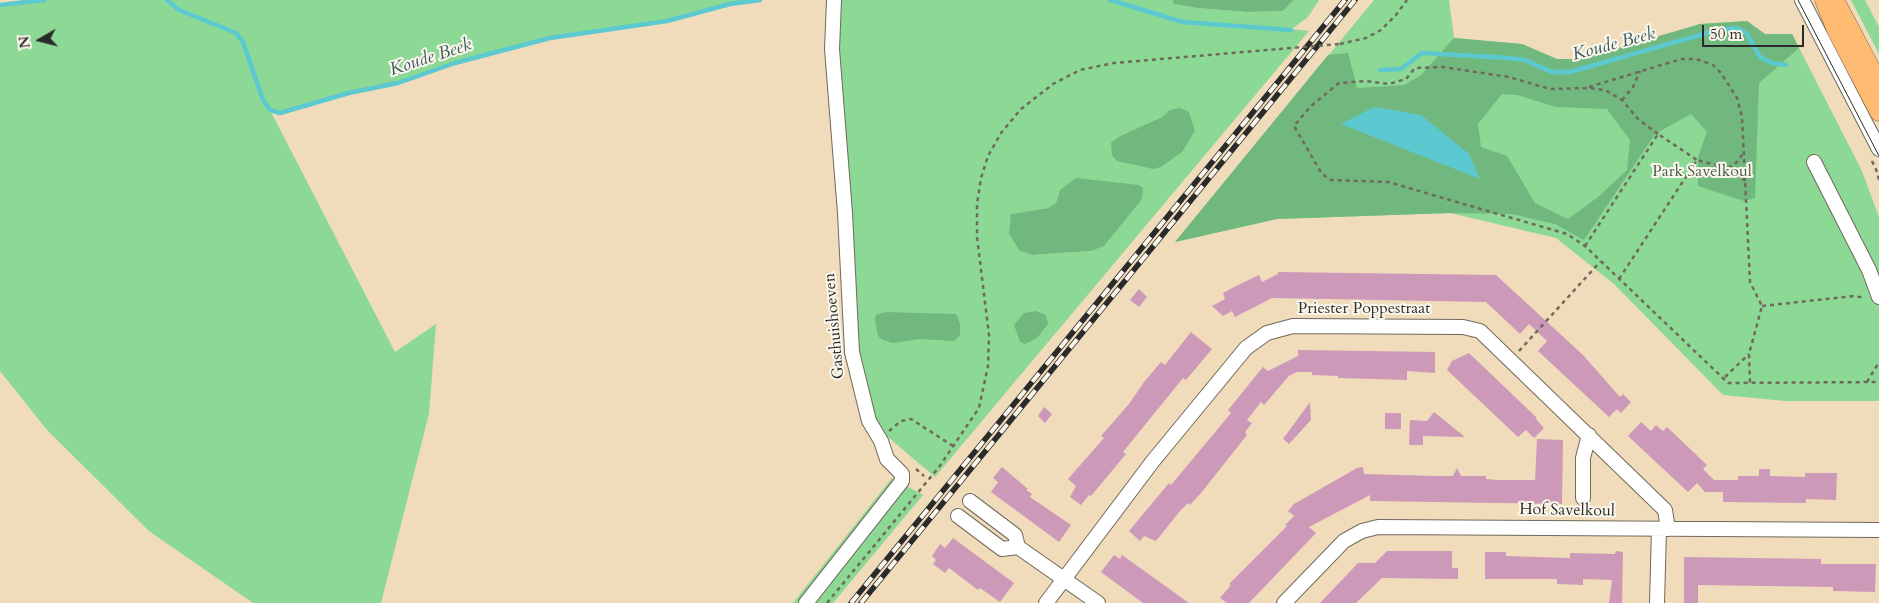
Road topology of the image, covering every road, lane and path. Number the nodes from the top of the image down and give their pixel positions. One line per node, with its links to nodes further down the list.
1 (834, 0): 31 (street, Gasthuishoeven)
2 (1407, 0): 32 (path, bridge)
3 (1802, 0): 12 (street)
4 (1824, 0): 10 (main road)
5 (1835, 0): 7 (main road)
6 (1640, 71): 8 (path); 9 (path); 13 (path)
7 (1879, 84)
8 (1589, 88): 9 (path); 18 (path)
9 (1622, 100): 11 (path)
10 (1879, 112)
11 (1658, 134): 14 (path); 18 (path)
12 (1879, 149)
13 (1744, 152): 16 (path); 17 (path)
14 (1697, 160): 16 (path); 20 (path)
15 (1814, 162): 21 (street)
16 (1728, 168): 17 (path)
17 (1746, 182): 22 (path)
18 (1585, 246): 19 (path)
19 (1600, 262): 20 (path); 24 (path)
20 (1619, 279): 26 (path)
21 (1875, 298): 22 (path)
22 (1762, 306): 23 (path)
23 (1749, 354): 26 (path); 29 (path)
24 (1511, 360): 30 (street, Priester Poppestraat); 39 (street, Priester Poppestraat)
25 (1879, 362): 27 (path)
26 (1724, 378): 29 (path)
27 (1867, 382): 28 (path); 29 (path)
28 (1879, 382)
29 (1750, 383)
30 (1589, 435): 33 (street); 36 (street, Priester Poppestraat)
31 (880, 441): 32 (path); 40 (street, Gasthuishoeven)
32 (953, 446): 41 (path)
33 (1582, 498)
34 (970, 501): 38 (street)
35 (958, 516): 38 (street)
36 (1664, 530): 37 (street, Hof Savelkoul); 44 (street, Hof Savelkoul); 45 (street, Priester Poppestraat)
37 (1879, 530)
38 (1018, 547): 39 (street)
39 (1064, 578): 42 (street, Priester Poppestraat); 43 (street)
40 (806, 603)
41 (827, 603)
42 (1046, 603)
43 (1098, 603)
44 (1284, 603)
45 (1656, 603)

